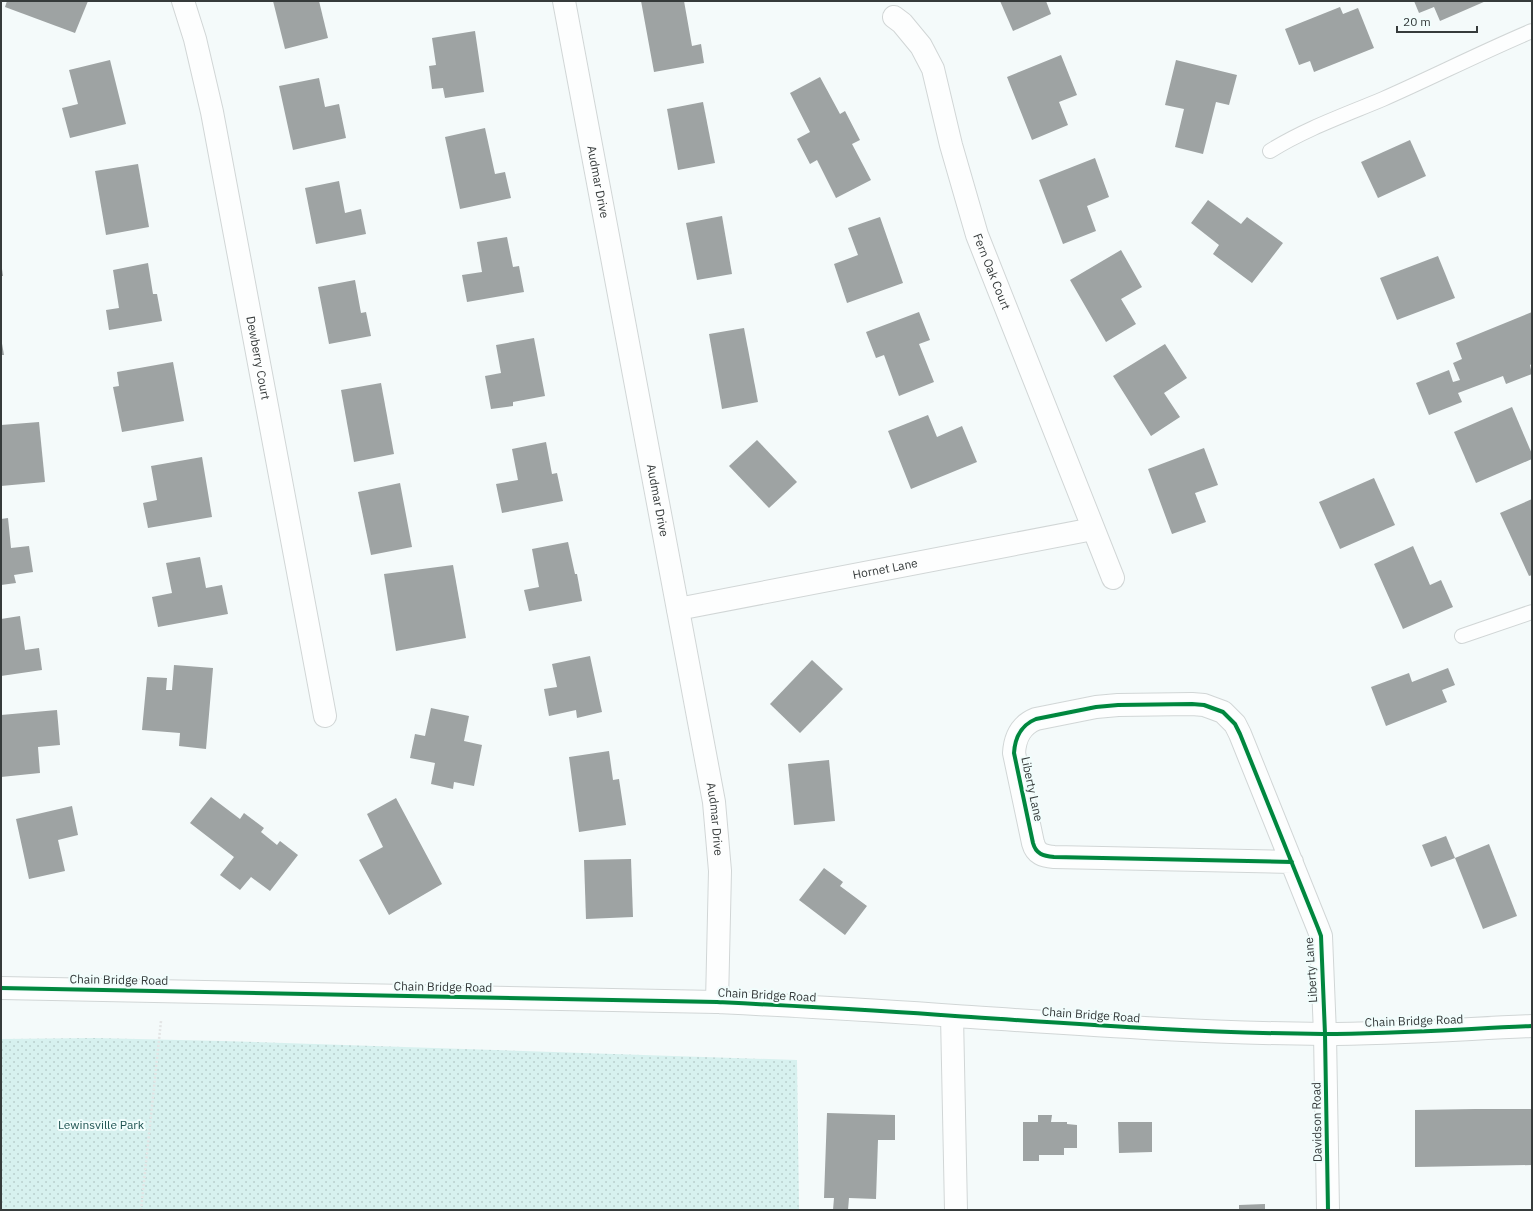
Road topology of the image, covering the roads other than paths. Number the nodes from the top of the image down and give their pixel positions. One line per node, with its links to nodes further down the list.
1 (183, 1): 11 (street, Dewberry Court)
2 (564, 1): 8 (street, Audmar Drive)
3 (894, 17): 6 (street, Fern Oak Court)
4 (1532, 31): 5 (lane)
5 (1270, 151)
6 (1093, 529): 7 (street, Fern Oak Court); 8 (street, Hornet Lane)
7 (1113, 578)
8 (678, 609): 14 (street, Audmar Drive)
9 (1532, 612): 10 (lane)
10 (1462, 636)
11 (325, 716)
12 (1292, 862): 12 (street, Liberty Lane); 17 (street, Liberty Lane)
13 (1, 988): 14 (street, Chain Bridge Road)
14 (717, 1002): 15 (street, Chain Bridge Road)
15 (952, 1016): 17 (street, Chain Bridge Road); 18 (street)
16 (1532, 1026): 17 (street, Chain Bridge Road)
17 (1325, 1034): 19 (street, Davidson Road)
18 (956, 1210)
19 (1328, 1210)

